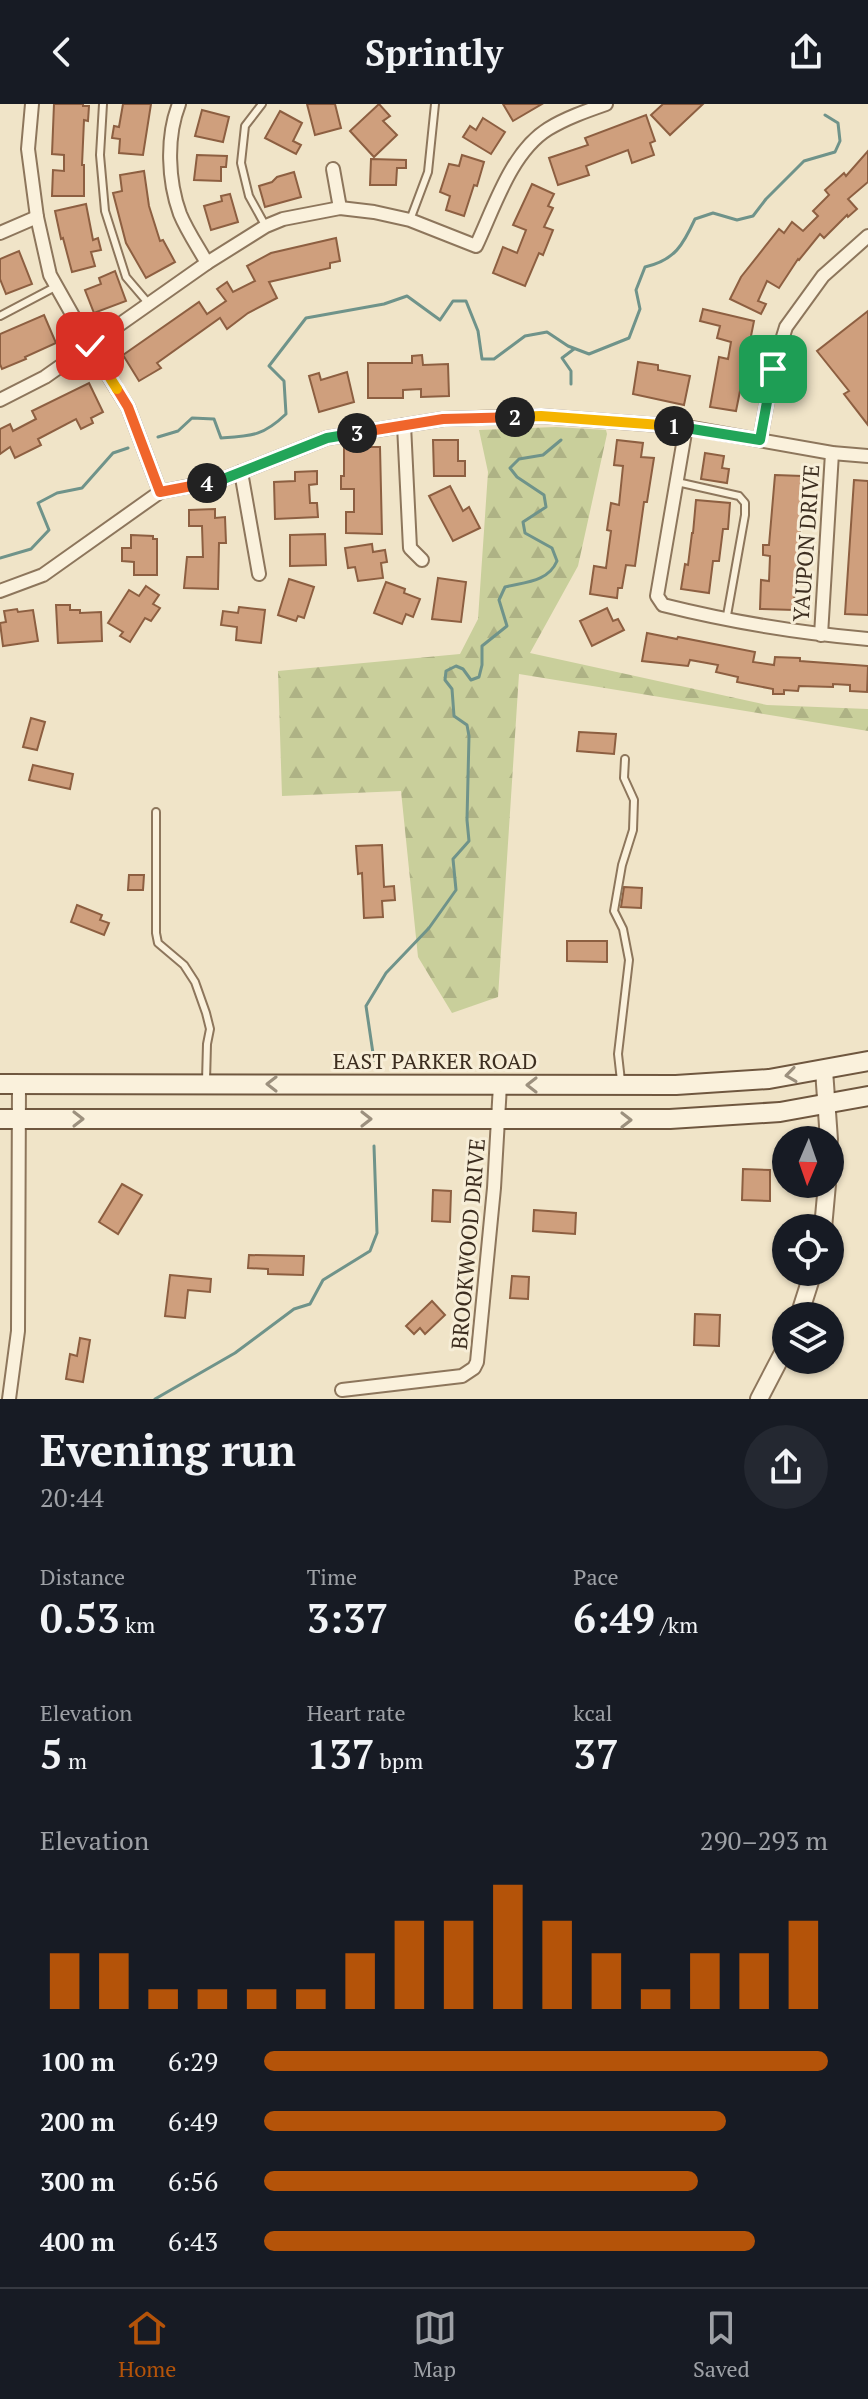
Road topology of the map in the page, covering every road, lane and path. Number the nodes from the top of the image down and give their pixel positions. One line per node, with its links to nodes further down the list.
1 (32, 104): 9 (street)
2 (103, 104): 16 (lane)
3 (179, 104): 14 (street)
4 (262, 104): 11 (lane)
5 (435, 104): 10 (lane)
6 (606, 104): 10 (street)
7 (333, 169): 8 (street)
8 (340, 208): 10 (street); 11 (street)
9 (37, 217): 12 (street); 15 (street)
10 (410, 220)
11 (266, 226): 14 (street)
12 (0, 233)
13 (868, 236): 22 (street)
14 (207, 263): 16 (street)
15 (55, 287): 17 (lane); 18 (street)
16 (149, 304): 18 (street)
17 (0, 316)
18 (90, 346): 19 (street); 27 (street)
19 (0, 400)
20 (404, 425): 21 (street); 25 (street); 28 (street)
21 (686, 427): 22 (street); 26 (street)
22 (760, 440): 23 (street)
23 (832, 453): 24 (street); 32 (street, YAUPON DRIVE)
24 (868, 456)
25 (241, 472): 27 (street); 29 (street)
26 (677, 482): 31 (street); 31 (lane)
27 (160, 492): 30 (street)
28 (422, 560)
29 (259, 574)
30 (0, 591)
31 (726, 621): 32 (street)
32 (821, 635): 33 (street)
33 (868, 639)
34 (625, 759): 41 (lane)
35 (156, 812): 39 (lane)
36 (868, 1061): 37 (main road, EAST PARKER ROAD)
37 (824, 1070): 41 (main road, EAST PARKER ROAD, one-way to 41); 43 (street)
38 (10, 1084): 39 (main road, EAST PARKER ROAD); 44 (street)
39 (206, 1084): 40 (main road, EAST PARKER ROAD, one-way to 39)
40 (500, 1085): 41 (main road, EAST PARKER ROAD, one-way to 40); 45 (street, BROOKWOOD DRIVE)
41 (622, 1085)
42 (868, 1096): 43 (main road)
43 (827, 1105): 45 (main road, one-way to 43); 46 (street)
44 (9, 1119): 45 (main road, one-way to 45); 49 (street)
45 (499, 1120): 48 (street, BROOKWOOD DRIVE)
46 (828, 1126)
47 (772, 1374): 50 (street)
48 (342, 1390)
49 (9, 1399)
50 (759, 1399)

